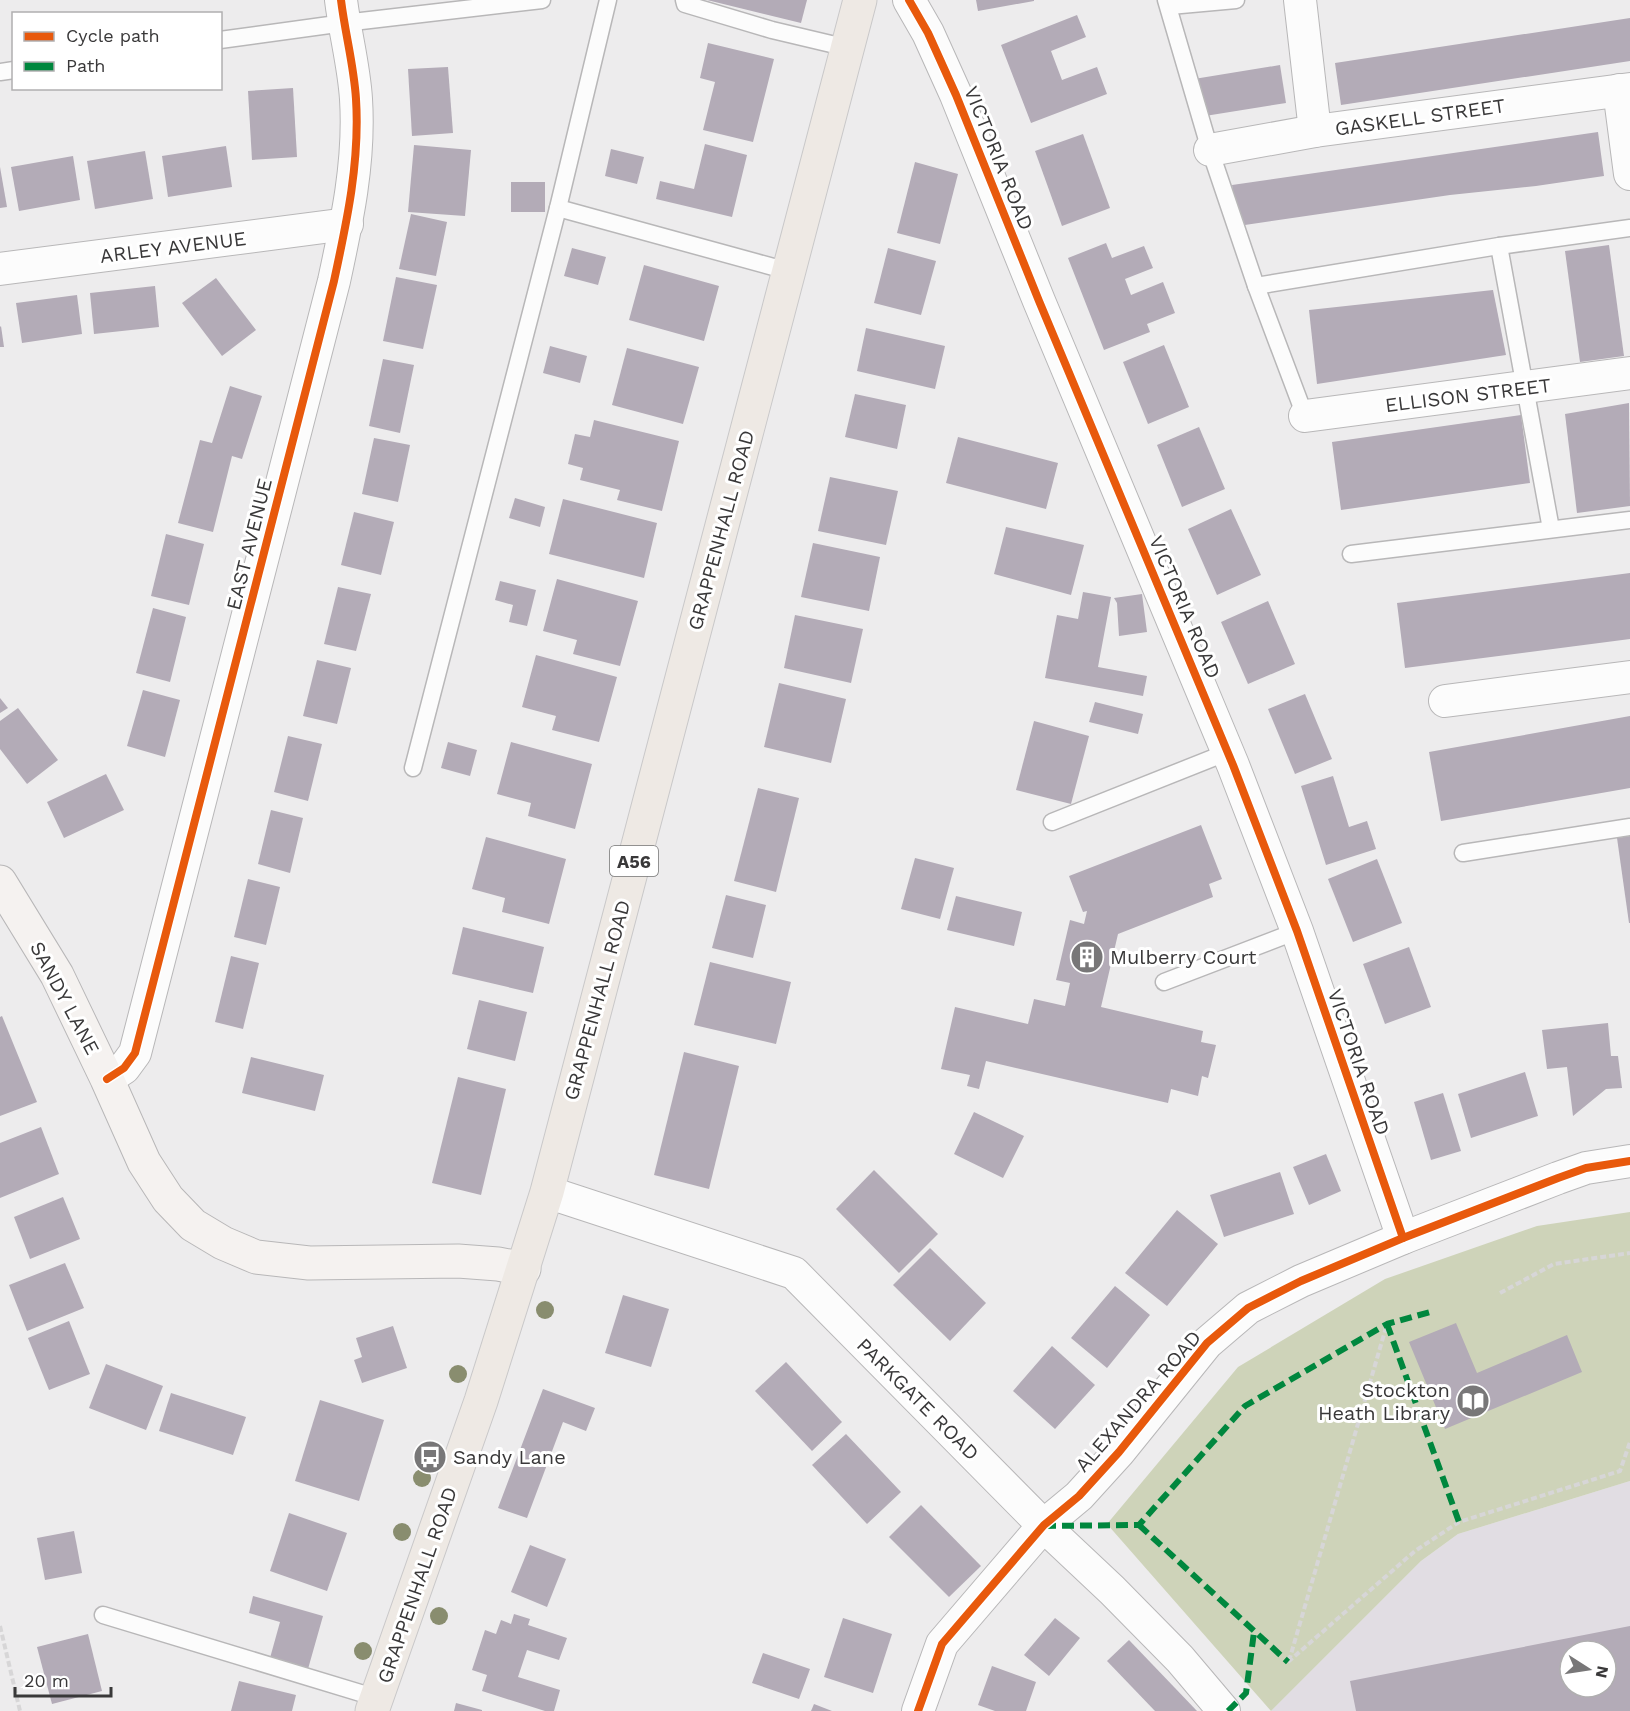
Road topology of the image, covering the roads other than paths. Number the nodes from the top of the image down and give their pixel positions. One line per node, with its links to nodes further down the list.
1 (542, 0): 9 (lane)
2 (608, 0): 16 (lane)
3 (684, 0): 11 (lane)
4 (861, 0): 11 (main road, GRAPPENHALL ROAD / A56)
5 (909, 0): 31 (street, VICTORIA ROAD)
6 (1236, 0): 8 (lane)
7 (1300, 0): 13 (street)
8 (1168, 3): 14 (lane)
9 (342, 11): 10 (lane); 17 (street, EAST AVENUE)
10 (222, 40)
11 (848, 48): 21 (main road, GRAPPENHALL ROAD / A56)
12 (1625, 90): 13 (street, GASKELL STREET); 15 (street)
13 (1315, 131): 14 (street, GASKELL STREET)
14 (1210, 150): 22 (lane)
15 (1630, 174)
16 (558, 208): 21 (lane); 32 (lane)
17 (347, 224): 20 (street, ARLEY AVENUE); 39 (street, EAST AVENUE)
18 (1630, 228): 19 (lane)
19 (1499, 246): 22 (lane); 24 (lane)
20 (0, 269)
21 (788, 271): 41 (main road, GRAPPENHALL ROAD / A56)
22 (1256, 286): 25 (lane)
23 (1630, 373): 24 (street, ELLISON STREET)
24 (1524, 387): 25 (street, ELLISON STREET); 27 (lane)
25 (1305, 416)
26 (1630, 520): 27 (lane)
27 (1551, 529): 28 (lane)
28 (1351, 554)
29 (1630, 677): 30 (street)
30 (1446, 701)
31 (1228, 752): 33 (lane); 37 (street, VICTORIA ROAD)
32 (413, 768)
33 (1052, 822)
34 (1630, 827): 35 (lane)
35 (1463, 853)
36 (0, 882): 39 (street, SANDY LANE)
37 (1297, 931): 38 (lane); 42 (street, VICTORIA ROAD)
38 (1164, 982)
39 (107, 1079): 43 (street, SANDY LANE)
40 (1630, 1161): 42 (street, ALEXANDRA ROAD)
41 (547, 1192): 43 (main road, GRAPPENHALL ROAD / A56); 44 (street, PARKGATE ROAD)
42 (1403, 1238): 44 (street, ALEXANDRA ROAD)
43 (524, 1269): 46 (main road, GRAPPENHALL ROAD / A56)
44 (1044, 1526): 47 (street, ALEXANDRA ROAD); 48 (street, PARKGATE ROAD)
45 (103, 1615): 46 (lane)
46 (375, 1704)
47 (918, 1711)
48 (1224, 1711)

